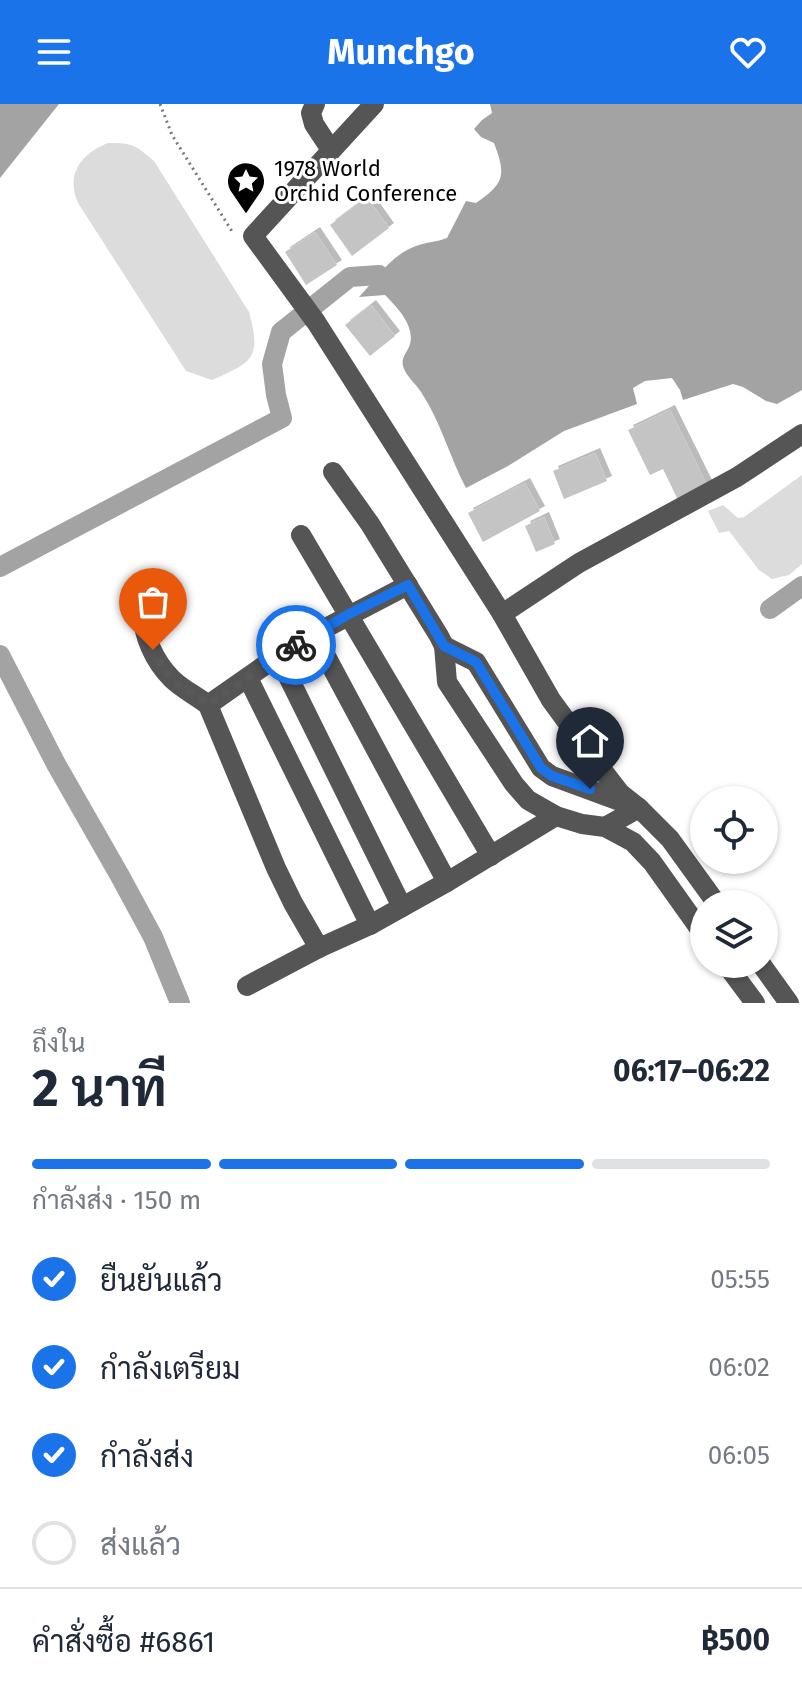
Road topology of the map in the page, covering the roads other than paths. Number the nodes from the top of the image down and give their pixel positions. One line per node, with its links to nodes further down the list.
1 (315, 104): 3 (lane)
2 (374, 104): 3 (lane)
3 (331, 150): 10 (lane)
4 (802, 434): 10 (lane)
5 (333, 472): 7 (lane)
6 (301, 535): 9 (lane)
7 (408, 585): 9 (lane); 12 (lane)
8 (144, 611): 15 (lane)
9 (349, 614): 11 (lane); 19 (lane)
10 (502, 614): 16 (lane)
11 (314, 634): 13 (lane); 20 (lane)
12 (444, 646): 16 (lane); 17 (lane)
13 (278, 656): 14 (lane); 22 (lane)
14 (248, 678): 15 (lane); 24 (lane)
15 (208, 705): 25 (lane)
16 (639, 808): 18 (lane); 21 (lane)
17 (556, 816): 18 (lane); 19 (lane)
18 (605, 827): 23 (lane)
19 (491, 856): 20 (lane)
20 (447, 882): 22 (lane)
21 (707, 890)
22 (402, 907): 24 (lane)
23 (690, 915)
24 (370, 925): 25 (lane)
25 (319, 948): 28 (lane)
26 (736, 978): 29 (lane)
27 (771, 978): 30 (lane)
28 (247, 986)
29 (755, 1003)
30 (789, 1003)

